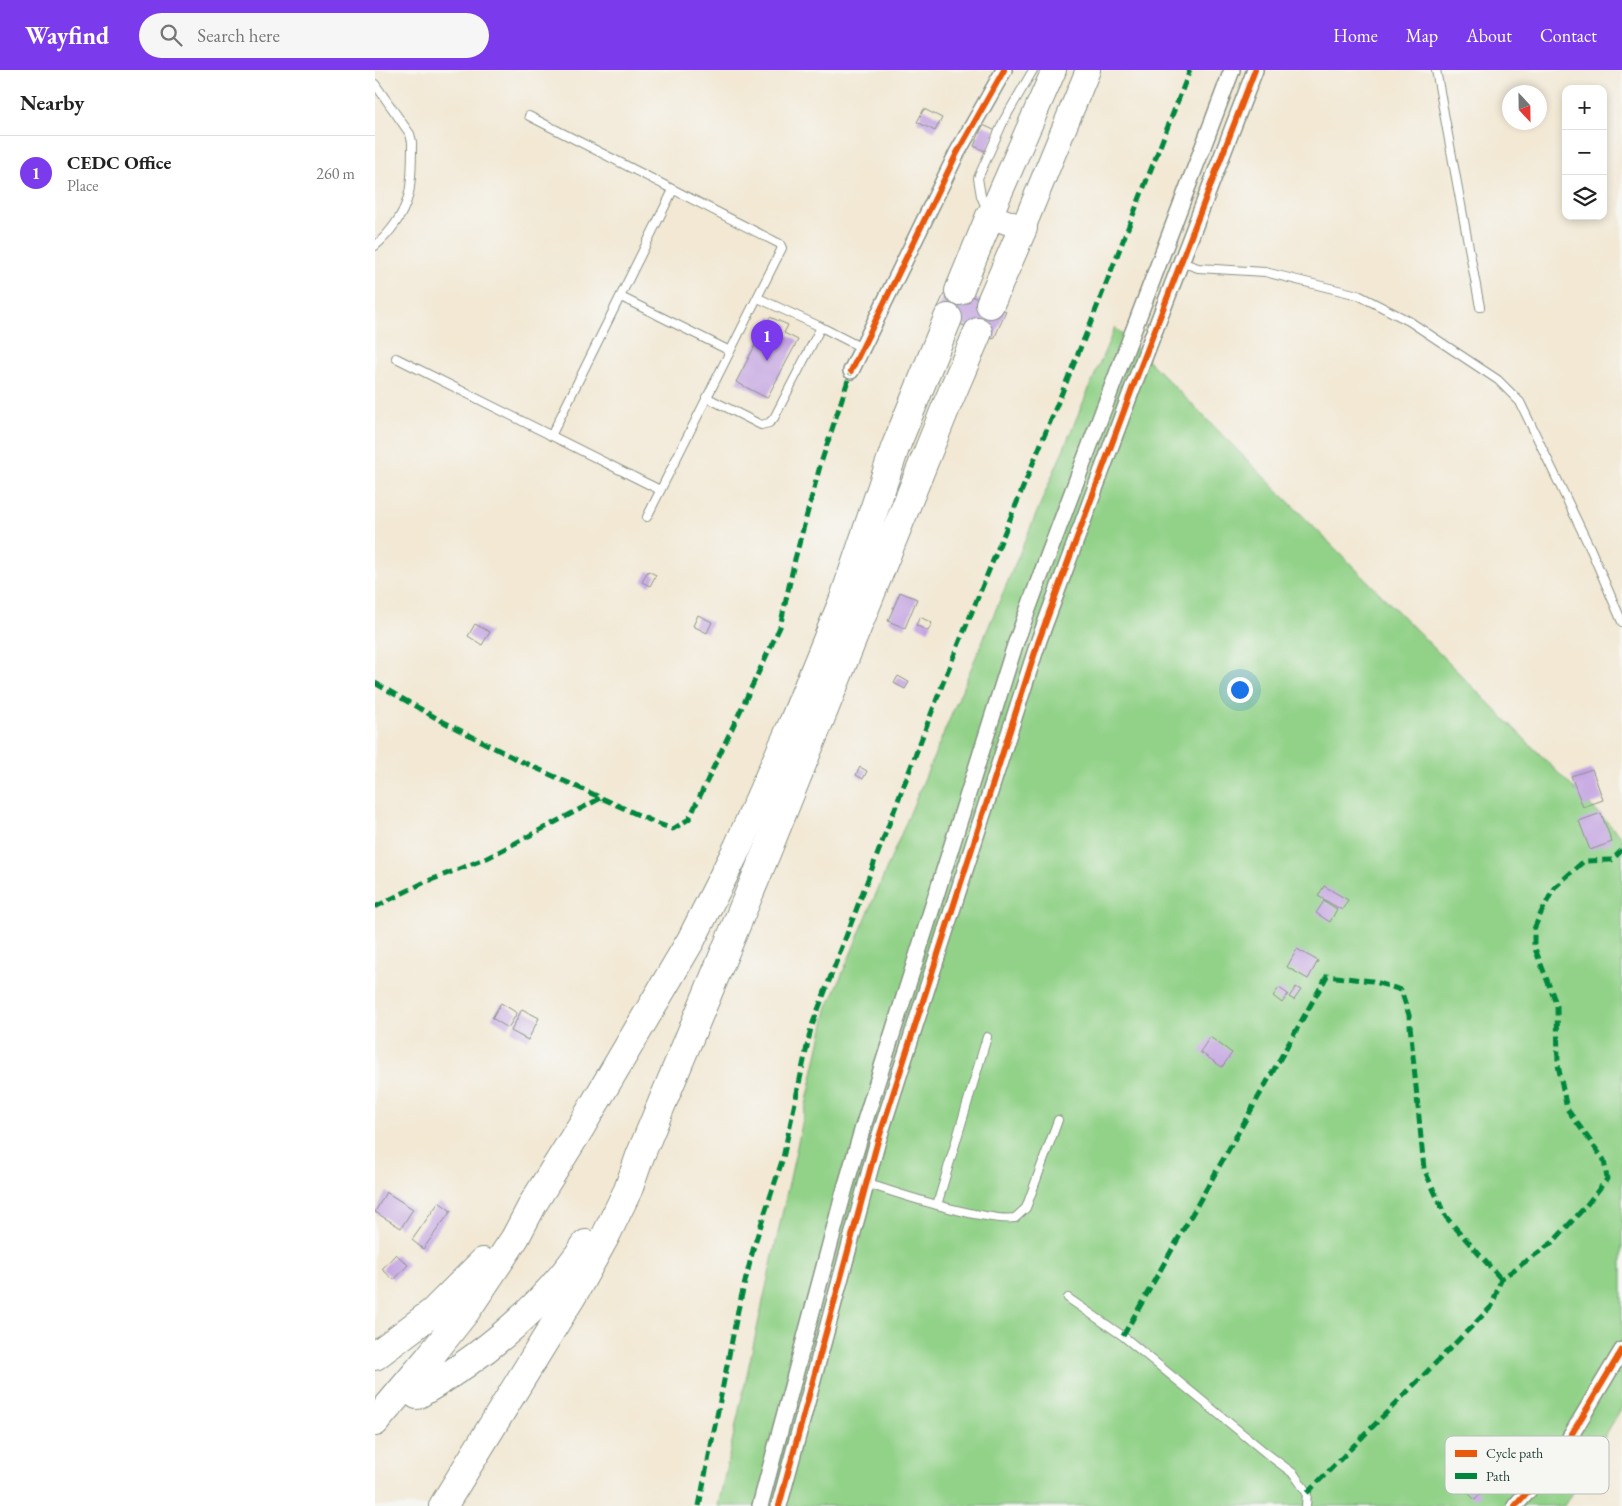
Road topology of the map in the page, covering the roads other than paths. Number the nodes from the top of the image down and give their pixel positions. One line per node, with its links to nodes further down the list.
1 (1004, 70): 23 (street)
2 (1033, 70): 11 (lane)
3 (1054, 70): 11 (main road)
4 (1088, 70): 12 (main road)
5 (1232, 70): 32 (street)
6 (1255, 70): 14 (street)
7 (1436, 70): 19 (lane)
8 (375, 84): 13 (lane)
9 (529, 116): 10 (lane)
10 (673, 190): 16 (lane); 17 (lane)
11 (990, 216): 12 (main road); 15 (highway)
12 (1023, 228): 18 (highway)
13 (375, 246)
14 (1181, 262): 31 (lane); 32 (street)
15 (959, 291)
16 (621, 296): 24 (lane); 28 (lane)
17 (758, 298): 21 (lane); 24 (lane)
18 (990, 304)
19 (1480, 307)
20 (947, 318): 37 (highway)
21 (821, 327): 23 (lane); 27 (lane)
22 (978, 332): 35 (highway)
23 (862, 348): 26 (street)
24 (730, 351): 27 (lane)
25 (395, 358): 28 (lane)
26 (851, 371)
27 (706, 397): 29 (lane)
28 (551, 436): 29 (lane)
29 (660, 490): 30 (lane)
30 (647, 517)
31 (1622, 622)
32 (985, 775): 36 (street); 47 (street)
33 (987, 1036): 38 (lane)
34 (1058, 1120): 38 (lane)
35 (640, 1156): 42 (highway); 46 (highway)
36 (866, 1183): 38 (lane); 48 (street)
37 (534, 1202): 41 (highway); 43 (highway)
38 (937, 1205)
39 (1068, 1298): 49 (lane)
40 (1622, 1350): 44 (street)
41 (375, 1356)
42 (417, 1395)
43 (375, 1422)
44 (1571, 1436)
45 (1526, 1494): 50 (street)
46 (443, 1506)
47 (761, 1506)
48 (779, 1506)
49 (1306, 1506)
50 (1515, 1506)

